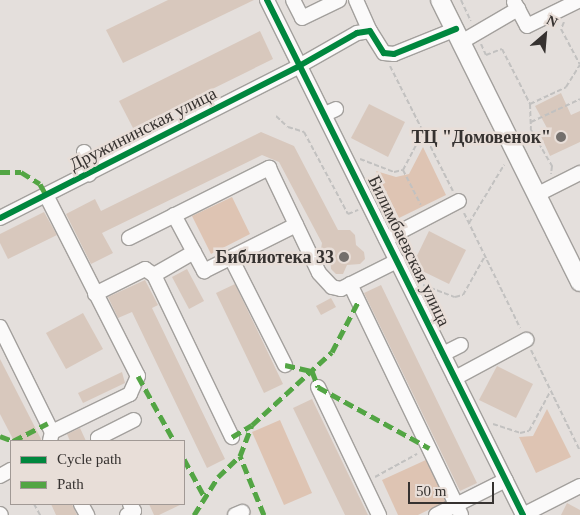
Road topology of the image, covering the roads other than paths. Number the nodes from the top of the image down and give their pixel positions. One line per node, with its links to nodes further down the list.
1 (267, 0): 10 (street, Билимбаевская улица)
2 (293, 0): 3 (street)
3 (340, 0)
4 (356, 0): 8 (street)
5 (440, 0): 9 (main road)
6 (576, 3): 7 (street)
7 (515, 4): 9 (street)
8 (370, 31): 9 (street); 10 (street, Дружининская улица)
9 (465, 35): 14 (main road)
10 (299, 66): 13 (street, Дружининская улица); 21 (street, Билимбаевская улица)
11 (84, 152): 13 (street)
12 (580, 173): 14 (street)
13 (90, 174): 15 (street, Дружининская улица)
14 (544, 191): 26 (main road)
15 (46, 195): 18 (street, Дружининская улица); 28 (street)
16 (458, 202): 21 (street)
17 (174, 215): 19 (street); 20 (street); 22 (street)
18 (0, 218)
19 (296, 225): 23 (street); 27 (street)
20 (129, 238)
21 (386, 239): 24 (street, Билимбаевская улица)
22 (194, 252): 23 (street); 25 (street)
23 (231, 258): 33 (street)
24 (397, 261): 27 (street); 32 (street, Билимбаевская улица)
25 (154, 275): 28 (street); 37 (street)
26 (580, 282)
27 (350, 284): 43 (street)
28 (95, 294): 38 (street)
29 (0, 327): 38 (street)
30 (526, 340): 34 (street)
31 (461, 345): 32 (street)
32 (443, 354): 34 (street, Билимбаевская улица)
33 (285, 365)
34 (455, 378): 40 (street, Билимбаевская улица)
35 (318, 387): 45 (street)
36 (134, 420): 39 (street)
37 (232, 436)
38 (51, 437)
39 (99, 440)
40 (506, 480): 43 (street); 47 (street, Билимбаевская улица)
41 (580, 486): 47 (street)
42 (131, 505): 44 (street)
43 (458, 510): 46 (street)
44 (127, 515)
45 (379, 515)
46 (436, 515)
47 (523, 515)

